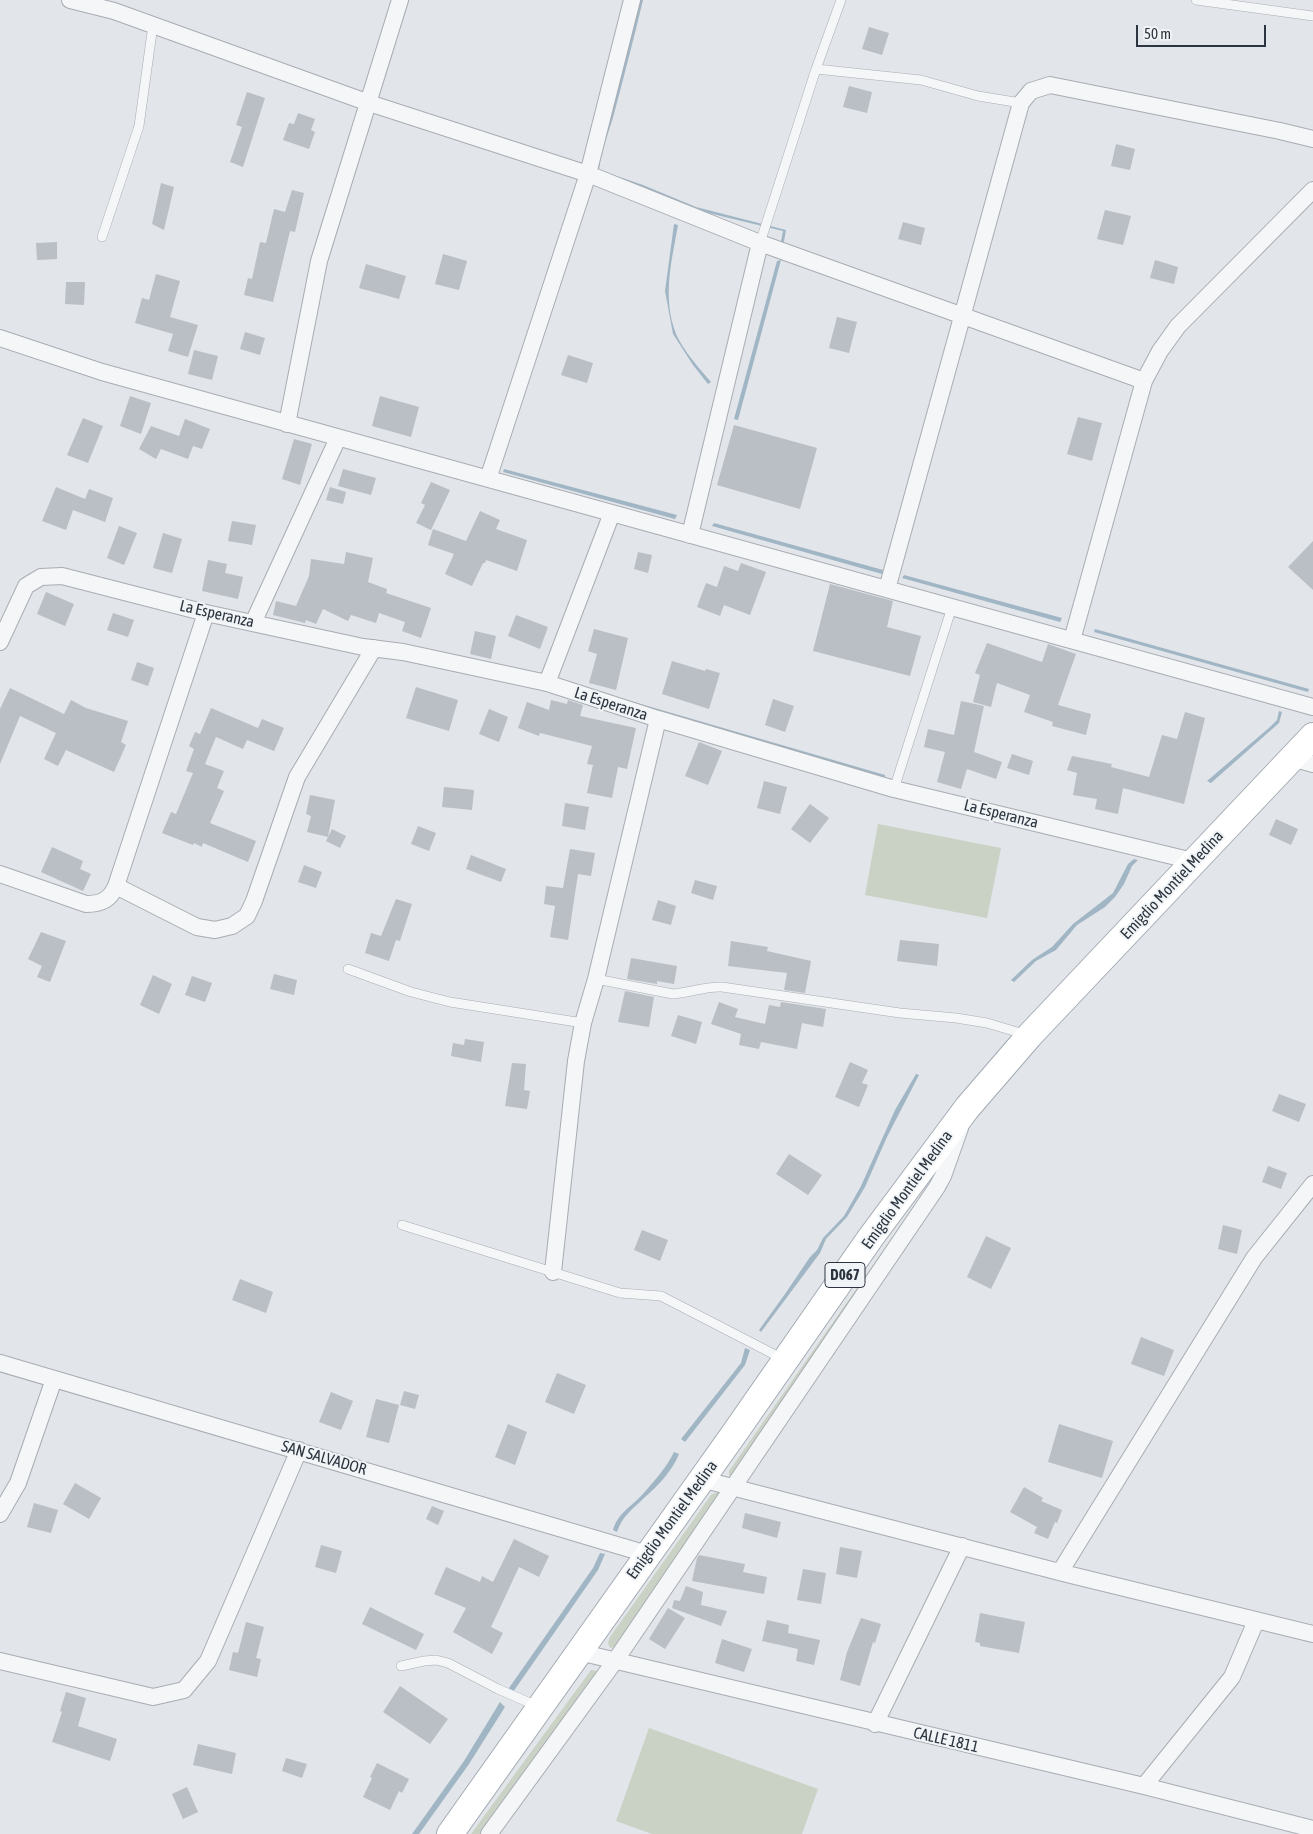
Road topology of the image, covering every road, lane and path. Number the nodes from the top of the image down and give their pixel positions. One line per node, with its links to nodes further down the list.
1 (70, 0): 7 (street)
2 (400, 0): 9 (street)
3 (632, 0): 12 (street)
4 (841, 0): 8 (lane)
5 (1196, 0): 6 (lane)
6 (1313, 16)
7 (153, 24): 9 (street); 14 (lane)
8 (816, 69): 10 (lane); 15 (lane)
9 (369, 103): 12 (street); 19 (street)
10 (1021, 103): 11 (street); 16 (street)
11 (1313, 139)
12 (588, 174): 15 (street); 21 (street)
13 (1313, 190): 18 (street)
14 (102, 237)
15 (760, 243): 16 (street); 23 (street)
16 (962, 316): 18 (street); 24 (street)
17 (0, 338): 19 (street)
18 (1144, 381): 28 (street)
19 (287, 424): 20 (street)
20 (338, 438): 21 (street); 27 (street)
21 (488, 479): 22 (street)
22 (612, 514): 23 (street); 31 (street)
23 (690, 535): 24 (street)
24 (887, 590): 25 (street)
25 (952, 608): 28 (street); 36 (lane)
26 (206, 613): 27 (street, La Esperanza); 29 (street, La Esperanza); 39 (street)
27 (253, 623): 30 (street, La Esperanza)
28 (1072, 640): 32 (street)
29 (0, 642)
30 (374, 648): 31 (street, La Esperanza); 39 (street)
31 (547, 683): 33 (street, La Esperanza)
32 (1313, 707)
33 (658, 719): 36 (street, La Esperanza); 41 (street)
34 (1313, 736): 35 (main road, Emigdio Montiel Medina / D067)
35 (1302, 761): 37 (main road, Emigdio Montiel Medina / D067)
36 (894, 788): 37 (street, La Esperanza)
37 (1193, 861): 43 (main road, Emigdio Montiel Medina / D067)
38 (0, 874): 39 (street)
39 (116, 886)
40 (348, 969): 42 (lane)
41 (596, 980): 42 (street); 43 (lane)
42 (583, 1023): 47 (street)
43 (1030, 1035): 44 (main road, Emigdio Montiel Medina / D067)
44 (967, 1108): 48 (main road, Emigdio Montiel Medina / D067); 53 (street)
45 (1313, 1184): 57 (street)
46 (402, 1225): 47 (lane)
47 (553, 1272): 48 (lane)
48 (786, 1360): 52 (main road, Emigdio Montiel Medina / D067)
49 (0, 1363): 50 (street, SAN SALVADOR)
50 (54, 1379): 51 (street, SAN SALVADOR); 54 (street)
51 (299, 1450): 56 (street, SAN SALVADOR); 61 (street)
52 (701, 1479): 53 (street); 56 (main road, Emigdio Montiel Medina / D067)
53 (734, 1488): 55 (street); 62 (street)
54 (0, 1514)
55 (962, 1546): 57 (street); 65 (street)
56 (648, 1554): 60 (main road, Emigdio Montiel Medina / D067)
57 (1060, 1572): 58 (street)
58 (1256, 1621): 59 (street); 66 (street)
59 (1313, 1634)
60 (579, 1652): 62 (street, CALLE 1811); 64 (main road, Emigdio Montiel Medina / D067)
61 (0, 1661)
62 (615, 1661): 65 (street, CALLE 1811); 69 (street)
63 (401, 1666): 64 (lane)
64 (540, 1708): 68 (main road, Emigdio Montiel Medina / D067)
65 (875, 1724): 66 (street, CALLE 1811)
66 (1144, 1786): 67 (street, CALLE 1811)
67 (1313, 1829)
68 (450, 1834)
69 (489, 1834)

